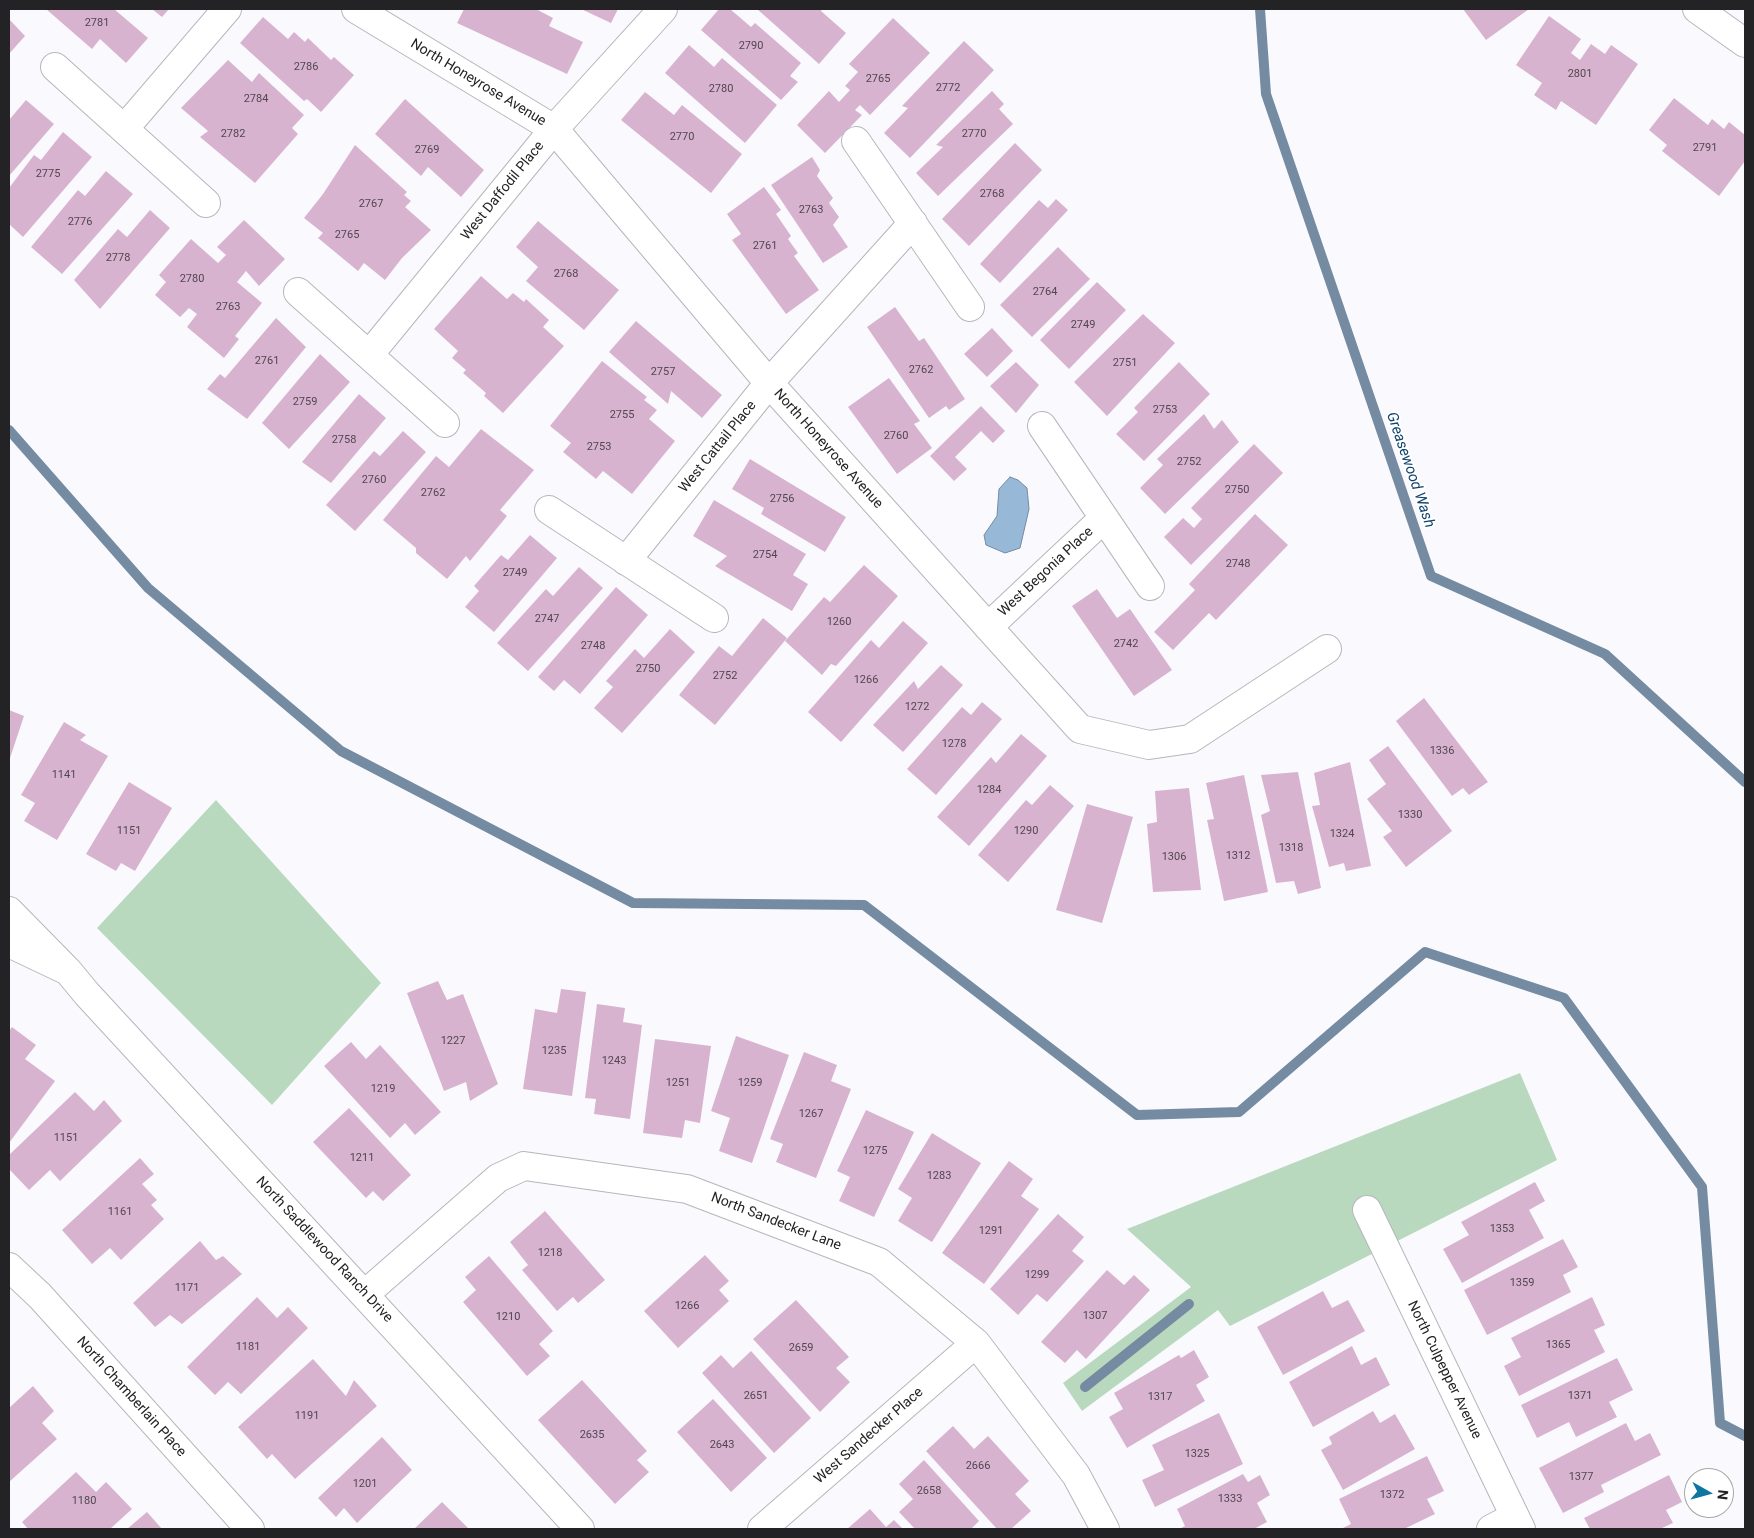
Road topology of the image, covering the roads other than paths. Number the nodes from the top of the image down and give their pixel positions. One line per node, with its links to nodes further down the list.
1 (227, 9): 7 (street)
2 (356, 9): 8 (street, North Honeyrose Avenue)
3 (663, 9): 8 (street, West Daffodil Place)
4 (1697, 9): 5 (street)
5 (1745, 42)
6 (55, 67): 7 (street)
7 (124, 129): 10 (street)
8 (554, 129): 14 (street, West Daffodil Place); 15 (street, North Honeyrose Avenue)
9 (856, 141): 11 (street)
10 (206, 203)
11 (913, 223): 13 (street); 15 (street, West Cattail Place)
12 (298, 292): 14 (street)
13 (970, 307)
14 (369, 355): 16 (street)
15 (769, 382): 20 (street, West Cattail Place); 23 (street, North Honeyrose Avenue)
16 (445, 423)
17 (1042, 426): 19 (street)
18 (549, 510): 20 (street)
19 (1104, 518): 21 (street); 23 (street, West Begonia Place)
20 (626, 561): 22 (street)
21 (1150, 586)
22 (714, 618)
23 (988, 627): 24 (street, North Honeyrose Avenue)
24 (1327, 649)
25 (9, 911): 27 (street, North Saddlewood Ranch Drive)
26 (9, 943): 27 (street, North Saddlewood Ranch Drive)
27 (68, 970): 30 (street, North Saddlewood Ranch Drive)
28 (1367, 1210): 32 (street, North Culpepper Avenue)
29 (9, 1267): 33 (street, North Chamberlain Place)
30 (365, 1294): 31 (street, North Sandecker Lane); 34 (street, North Saddlewood Ranch Drive)
31 (976, 1343): 35 (street, West Sandecker Place); 36 (street, North Sandecker Lane)
32 (1509, 1525)
33 (250, 1529)
34 (580, 1529)
35 (762, 1529)
36 (1105, 1529)

